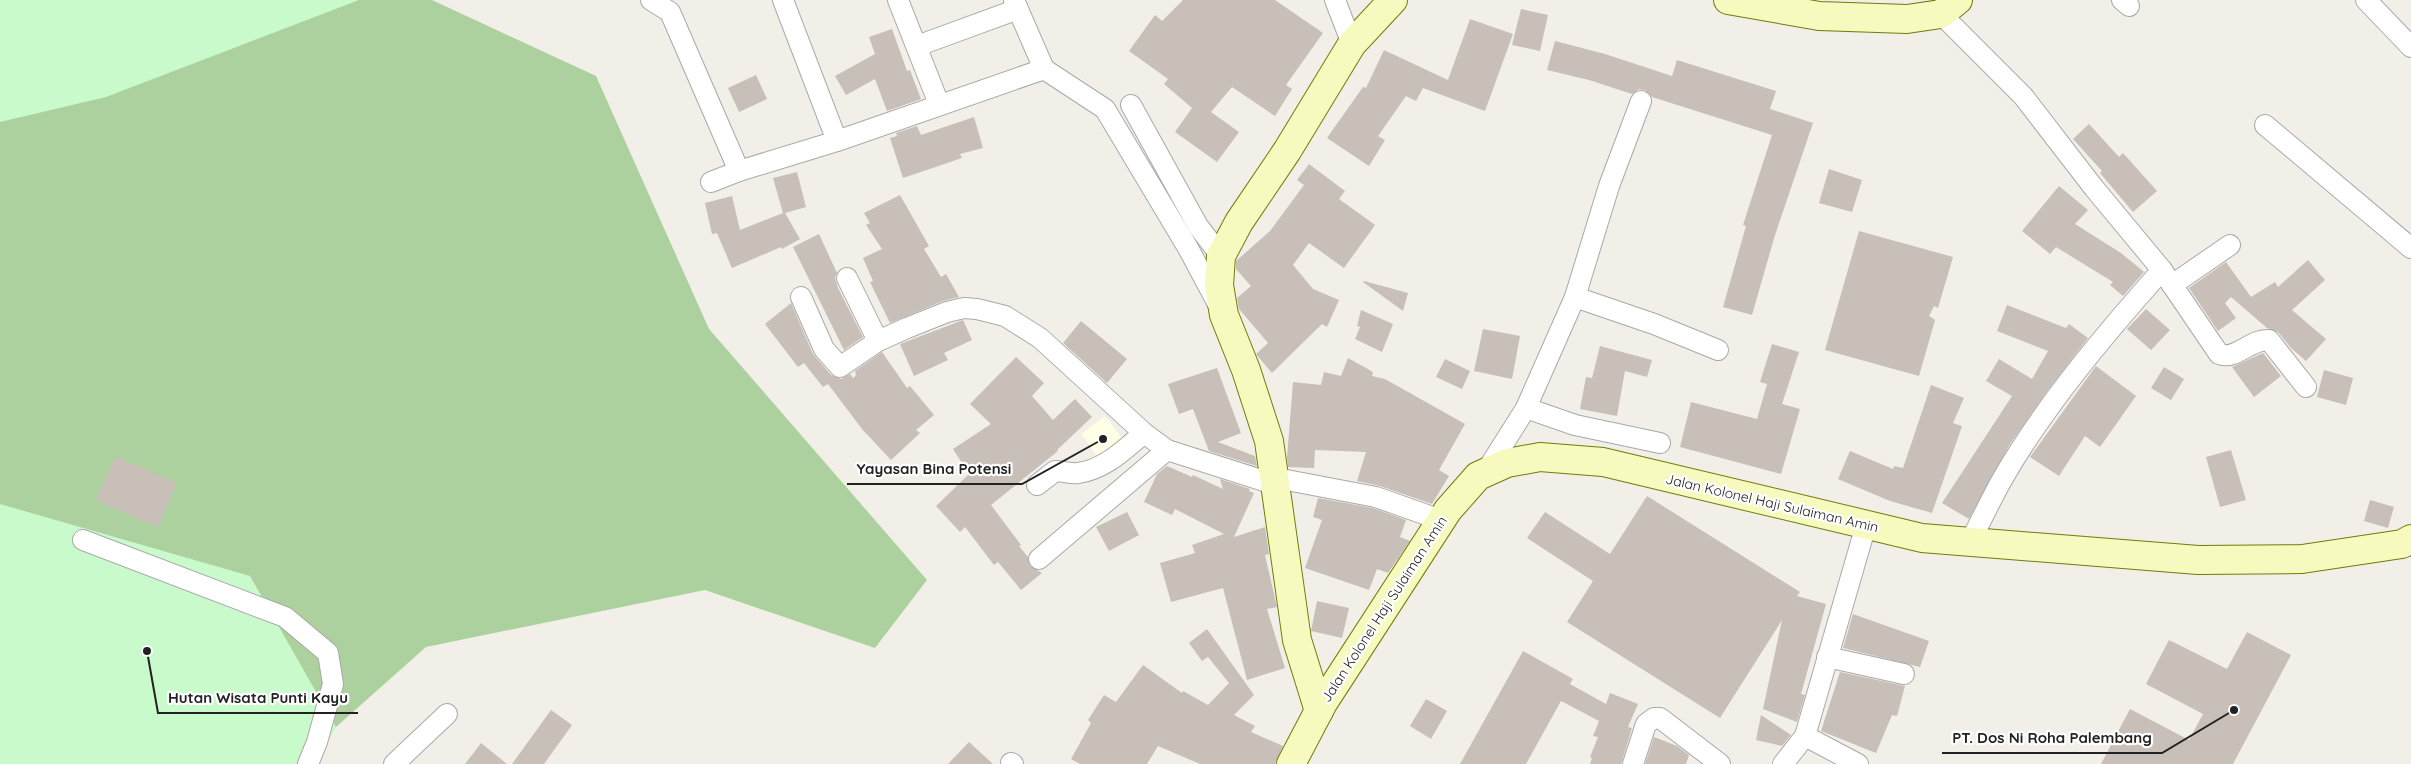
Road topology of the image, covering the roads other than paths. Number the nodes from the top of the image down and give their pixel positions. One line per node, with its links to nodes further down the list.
1 (650, 0): 19 (street)
2 (783, 0): 18 (street)
3 (898, 0): 11 (street)
4 (1335, 0): 10 (street)
5 (1393, 0): 10 (street)
6 (1728, 0): 9 (street)
7 (2366, 0): 12 (street)
8 (1016, 5): 11 (street); 13 (street)
9 (1949, 7): 25 (street)
10 (1352, 44): 23 (street)
11 (917, 46): 15 (street)
12 (2411, 47)
13 (1044, 68): 15 (street); 28 (street)
14 (1641, 101): 27 (street)
15 (939, 104): 18 (street)
16 (1131, 105): 23 (street)
17 (2265, 125): 22 (street)
18 (837, 141): 19 (street)
19 (739, 171): 20 (street)
20 (711, 182)
21 (2230, 245): 25 (street)
22 (2411, 248)
23 (1221, 256): 28 (street)
24 (847, 278): 29 (street)
25 (2167, 278): 31 (street); 43 (street)
26 (801, 297): 29 (street)
27 (1575, 297): 30 (street); 32 (street)
28 (1224, 315): 37 (street)
29 (878, 341): 33 (street)
30 (1718, 350)
31 (2306, 387)
32 (1526, 408): 34 (street); 36 (street)
33 (1144, 433): 35 (street); 38 (street)
34 (1660, 443)
35 (1167, 450): 37 (street); 44 (street)
36 (1485, 473): 39 (street, Jalan Kolonel Haji Sulaiman Amin); 40 (street, Jalan Kolonel Haji Sulaiman Amin)
37 (1276, 481): 39 (street); 47 (street)
38 (1037, 485)
39 (1441, 520): 47 (street, Jalan Kolonel Haji Sulaiman Amin)
40 (1866, 525): 43 (street, Jalan Kolonel Haji Sulaiman Amin); 45 (street)
41 (2411, 539): 43 (street, Jalan Kolonel Haji Sulaiman Amin)
42 (82, 540): 50 (street)
43 (1970, 542)
44 (1039, 559)
45 (1827, 656): 46 (street); 49 (street)
46 (1904, 674)
47 (1319, 710): 52 (street, Jalan Kolonel Haji Sulaiman Amin)
48 (447, 714): 51 (street)
49 (1805, 736): 55 (street); 56 (street)
50 (308, 764)
51 (394, 764)
52 (1291, 764)
53 (1633, 764): 54 (street)
54 (1720, 764)
55 (1784, 764)
56 (1858, 764)

